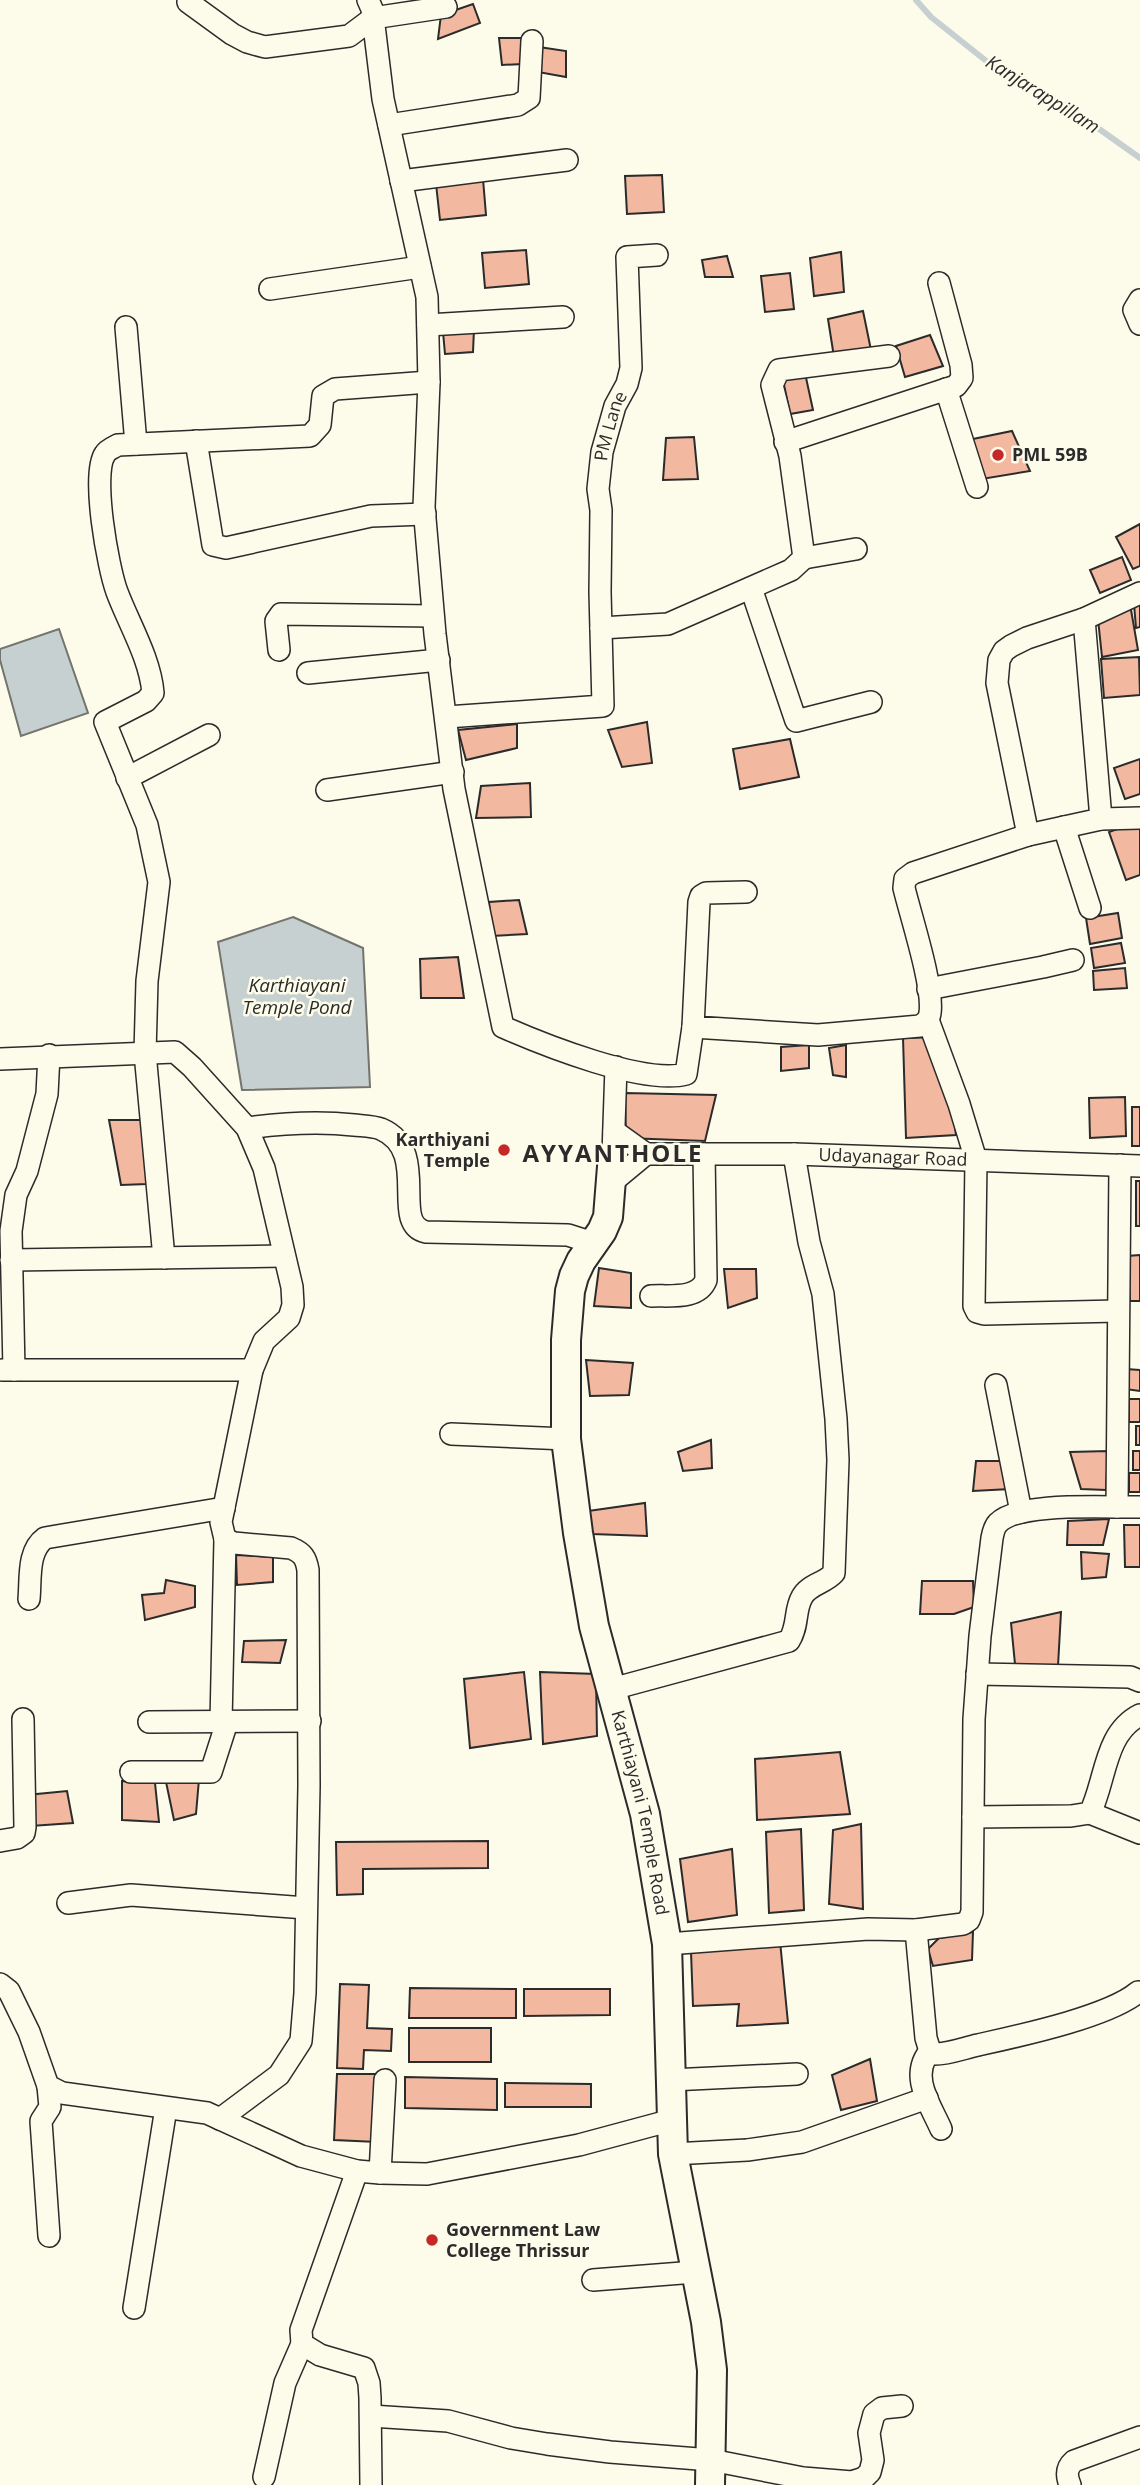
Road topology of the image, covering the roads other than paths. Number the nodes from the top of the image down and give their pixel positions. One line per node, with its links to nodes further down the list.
1 (188, 2): 3 (street)
2 (446, 6): 3 (street)
3 (370, 9): 5 (street)
4 (532, 41): 5 (street)
5 (389, 125): 7 (street)
6 (567, 160): 7 (street)
7 (401, 181): 9 (street)
8 (657, 255): 31 (street, PM Lane)
9 (420, 267): 11 (street); 15 (street)
10 (939, 283): 19 (street)
11 (270, 289)
12 (1140, 300): 14 (street)
13 (564, 317): 15 (street)
14 (1140, 324)
15 (428, 326): 18 (street)
16 (126, 327): 22 (street)
17 (889, 356): 21 (street)
18 (429, 382): 20 (street); 24 (street)
19 (946, 389): 21 (street); 23 (street)
20 (196, 441): 22 (street); 24 (street)
21 (785, 442): 26 (street)
22 (136, 444): 39 (street)
23 (977, 487)
24 (425, 514): 29 (street)
25 (856, 549): 26 (street)
26 (804, 558): 27 (street)
27 (751, 588): 31 (street); 35 (street)
28 (1140, 593): 30 (street)
29 (433, 616): 32 (street); 33 (street)
30 (1084, 619): 42 (street); 44 (street)
31 (601, 628): 36 (street, PM Lane)
32 (279, 650)
33 (439, 660): 34 (street); 36 (street)
34 (308, 673)
35 (871, 702)
36 (446, 717): 38 (street)
37 (209, 735): 39 (street)
38 (453, 772): 40 (street); 54 (street)
39 (127, 778): 51 (street)
40 (327, 790)
41 (1140, 818): 42 (street)
42 (1101, 819): 43 (street)
43 (1064, 827): 44 (street); 46 (street)
44 (1028, 835): 48 (street)
45 (746, 892): 50 (street)
46 (1090, 908)
47 (1073, 960): 48 (street)
48 (928, 989): 49 (street)
49 (928, 1020): 50 (street); 60 (street)
50 (692, 1027): 54 (street)
51 (145, 1053): 52 (street); 55 (street); 65 (street)
52 (49, 1055): 53 (street); 66 (street)
53 (0, 1059)
54 (616, 1067): 56 (street)
55 (247, 1128): 63 (street); 64 (street)
56 (613, 1142): 57 (street); 62 (main road, Karthiayani Temple Road)
57 (646, 1154): 58 (street, Udayanagar Road); 62 (street)
58 (704, 1154): 59 (street, Udayanagar Road); 67 (street)
59 (794, 1154): 60 (street, Udayanagar Road); 82 (street)
60 (976, 1160): 61 (street, Udayanagar Road); 68 (street)
61 (1130, 1166): 68 (street)
62 (611, 1183): 63 (main road, Karthiayani Temple Road)
63 (593, 1243): 73 (main road, Karthiayani Temple Road)
64 (284, 1256): 65 (street); 70 (street)
65 (164, 1258): 66 (street)
66 (11, 1260): 69 (street)
67 (652, 1296)
68 (1118, 1311): 74 (street)
69 (7, 1370): 70 (street)
70 (252, 1370): 76 (street)
71 (996, 1385): 77 (street)
72 (451, 1434): 73 (street)
73 (566, 1439): 82 (main road, Karthiayani Temple Road)
74 (1117, 1507): 75 (street); 77 (street)
75 (1140, 1507)
76 (224, 1508): 78 (street); 79 (street)
77 (1021, 1512): 80 (street)
78 (225, 1539): 85 (street); 87 (street)
79 (29, 1600)
80 (977, 1674): 81 (street); 90 (street)
81 (1140, 1681)
82 (612, 1689): 96 (main road, Karthiayani Temple Road)
83 (1140, 1715): 89 (street)
84 (23, 1719): 92 (street)
85 (310, 1721): 87 (street); 94 (street)
86 (149, 1722): 87 (street)
87 (224, 1722): 88 (street)
88 (131, 1772)
89 (1090, 1813): 90 (street); 91 (street)
90 (973, 1816): 95 (street)
91 (1140, 1833)
92 (0, 1841)
93 (68, 1903): 94 (street)
94 (306, 1908): 106 (street)
95 (916, 1930): 96 (street); 99 (street)
96 (667, 1944): 102 (main road, Karthiayani Temple Road)
97 (0, 1984): 103 (street)
98 (1138, 1992): 99 (street)
99 (930, 2050): 104 (street)
100 (797, 2074): 102 (street)
101 (385, 2080): 111 (street)
102 (671, 2080): 107 (main road, Karthiayani Temple Road)
103 (48, 2086): 105 (street); 112 (street)
104 (927, 2098): 108 (street); 109 (street)
105 (166, 2108): 106 (street); 115 (street)
106 (220, 2119): 110 (street)
107 (673, 2120): 109 (main road, Karthiayani Temple Road); 111 (street)
108 (941, 2129)
109 (673, 2154): 113 (main road, Karthiayani Temple Road)
110 (357, 2171): 111 (street); 116 (street)
111 (380, 2173)
112 (49, 2236)
113 (695, 2272): 114 (street); 120 (main road, Karthiayani Temple Road)
114 (593, 2280)
115 (134, 2308)
116 (302, 2344): 118 (street); 121 (street)
117 (902, 2406): 120 (street)
118 (370, 2416): 120 (street); 122 (street)
119 (1140, 2437): 123 (street)
120 (711, 2472)
121 (264, 2477)
122 (372, 2485)
123 (1070, 2485)

